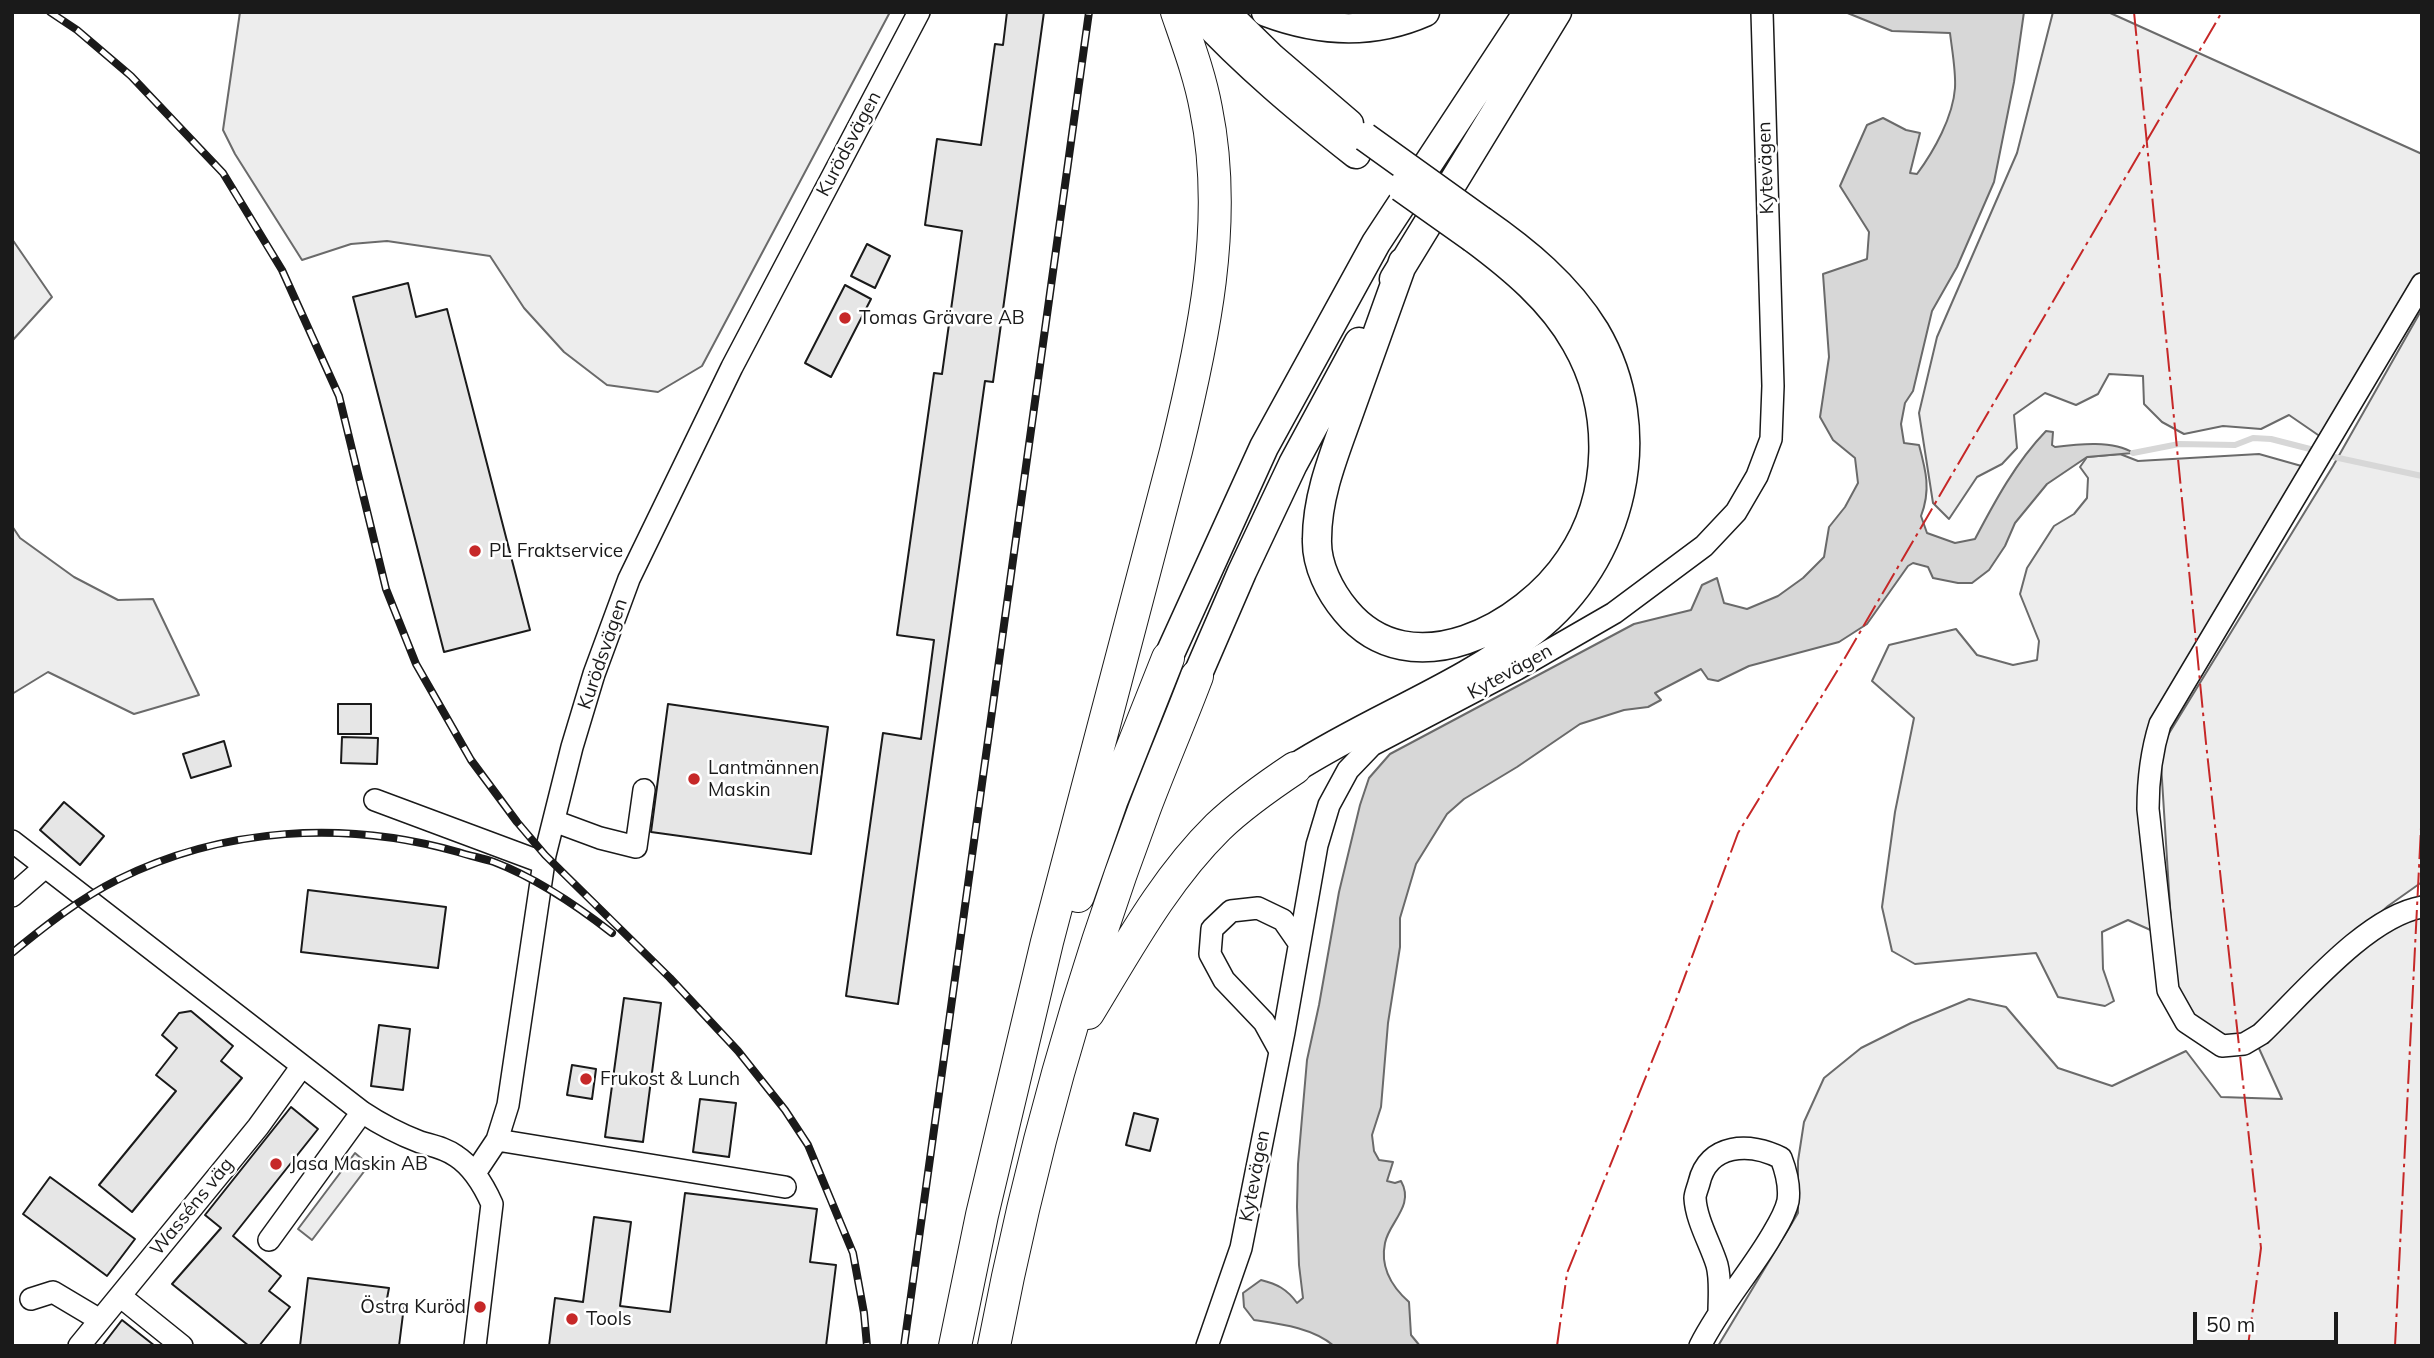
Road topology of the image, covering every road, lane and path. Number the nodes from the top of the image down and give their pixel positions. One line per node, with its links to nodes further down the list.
1 (919, 12): 19 (street, Kurödsvägen)
2 (1177, 12): 30 (highway)
3 (1197, 12): 10 (main road)
4 (1225, 12): 10 (main road)
5 (1266, 12): 6 (main road)
6 (1425, 12)
7 (1528, 12): 14 (main road)
8 (1557, 12): 12 (main road)
9 (1762, 12): 25 (street, Kytevägen)
10 (1360, 146): 11 (main road, bridge)
11 (1477, 229): 12 (main road); 16 (main road)
12 (1403, 262): 15 (main road)
13 (2422, 284): 24 (street)
14 (1168, 658): 30 (highway)
15 (1197, 676): 27 (highway)
16 (1295, 768): 27 (highway)
17 (645, 790): 19 (street)
18 (375, 800): 21 (street)
19 (554, 821): 21 (street, Kurödsvägen)
20 (12, 841): 22 (street)
21 (544, 863): 31 (street, Kurödsvägen)
22 (45, 867): 23 (street); 28 (street)
23 (12, 896)
24 (2422, 907)
25 (1299, 943): 26 (street, Kytevägen); 26 (street)
26 (1280, 1051): 44 (street, Kytevägen)
27 (1064, 1054): 43 (highway)
28 (302, 1066): 29 (street); 35 (street, Wasséns väg)
29 (362, 1112): 32 (street); 34 (street)
30 (1003, 1131): 42 (highway)
31 (497, 1140): 32 (street, Kurödsvägen); 33 (street)
32 (475, 1173): 41 (street)
33 (785, 1187)
34 (270, 1240)
35 (120, 1296): 38 (street, Wasséns väg); 40 (street)
36 (31, 1299): 38 (street)
37 (1719, 1313): 37 (street); 45 (street)
38 (100, 1320): 39 (street, Wasséns väg)
39 (79, 1346)
40 (182, 1346)
41 (475, 1346)
42 (955, 1346)
43 (995, 1346)
44 (1207, 1346)
45 (1700, 1346)

